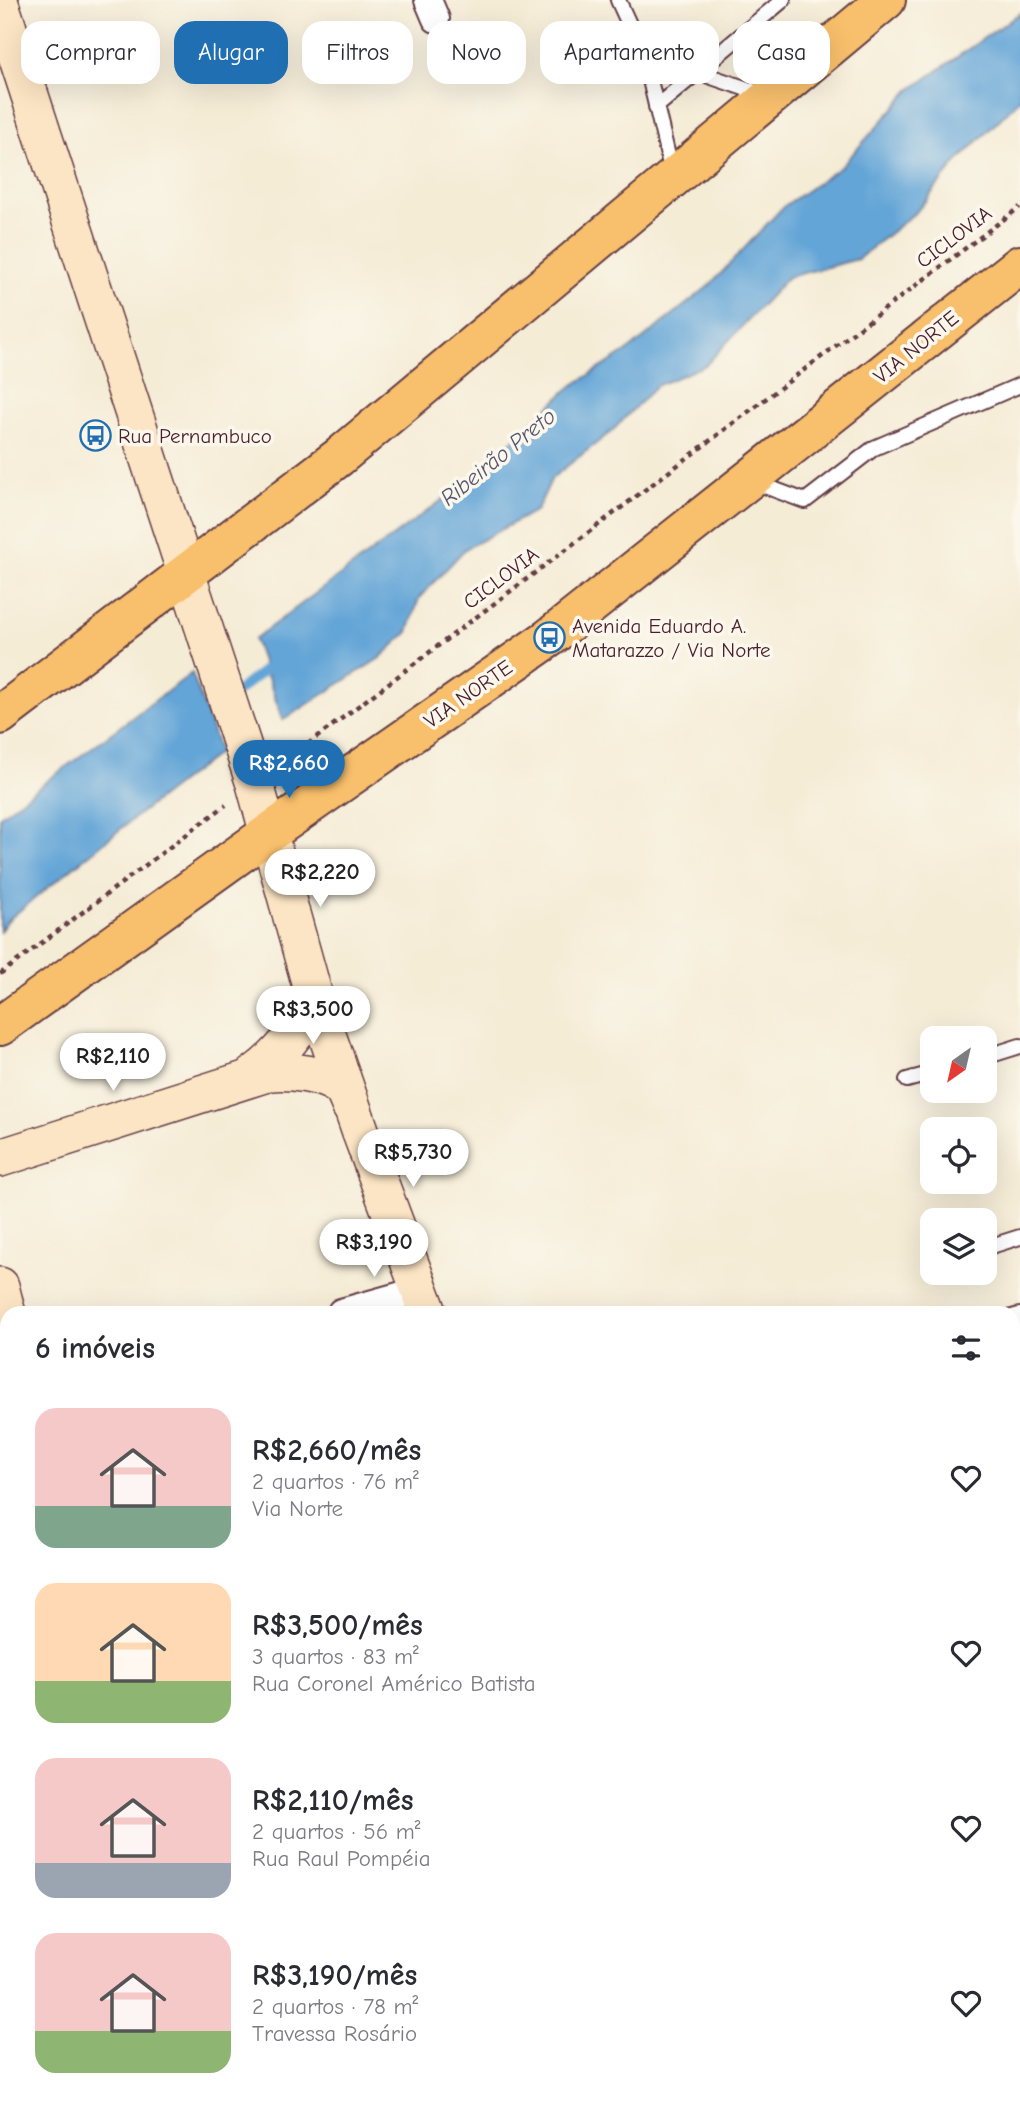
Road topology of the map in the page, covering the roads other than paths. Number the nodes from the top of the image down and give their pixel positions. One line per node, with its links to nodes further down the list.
1 (618, 0): 5 (lane)
2 (783, 0): 6 (lane)
3 (886, 0): 10 (main road)
4 (0, 4): 16 (street)
5 (627, 21)
6 (719, 54)
7 (719, 80): 10 (lane)
8 (651, 84): 11 (lane)
9 (683, 84): 11 (lane)
10 (770, 97): 12 (main road)
11 (656, 107): 12 (lane)
12 (673, 178): 16 (main road)
13 (1020, 265): 15 (main road, VIA NORTE)
14 (1020, 385): 15 (lane)
15 (750, 481): 18 (main road, VIA NORTE)
16 (184, 574): 17 (main road); 18 (street)
17 (0, 715)
18 (269, 833): 19 (street); 20 (main road, VIA NORTE)
19 (315, 1000): 25 (street); 26 (street)
20 (0, 1027)
21 (1020, 1046): 22 (lane)
22 (998, 1053)
23 (920, 1076): 24 (lane)
24 (907, 1080)
25 (243, 1082): 26 (street); 27 (street)
26 (352, 1108): 31 (street)
27 (0, 1158)
28 (1020, 1237): 29 (lane)
29 (997, 1244)
30 (0, 1286): 32 (street)
31 (424, 1301): 33 (street)
32 (5, 1306)
33 (386, 1306)

